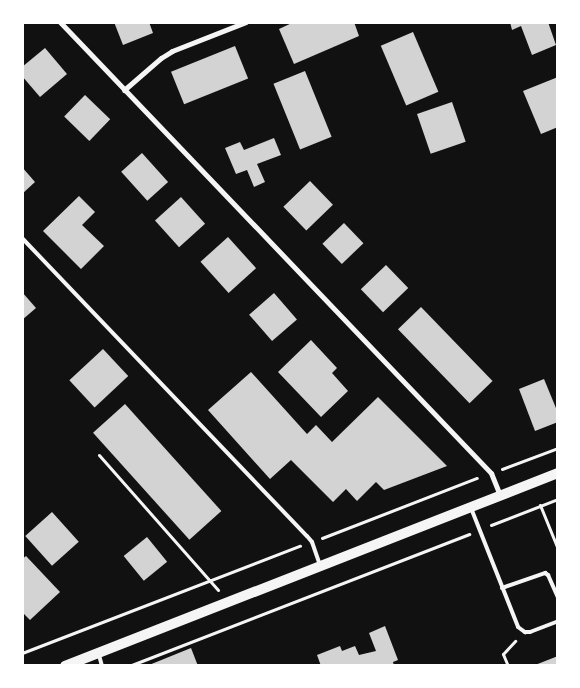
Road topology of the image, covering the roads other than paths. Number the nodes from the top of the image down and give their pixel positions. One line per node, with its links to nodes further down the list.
1 (60, 22): 3 (street)
2 (246, 22): 3 (street)
3 (124, 90): 6 (street)
4 (22, 238): 8 (lane)
5 (558, 473): 6 (main road)
6 (500, 496): 7 (main road)
7 (470, 506): 8 (main road); 9 (lane)
8 (320, 565): 12 (main road)
9 (502, 588): 10 (lane); 11 (lane)
10 (558, 597)
11 (558, 621)
12 (98, 653): 13 (main road); 14 (lane)
13 (65, 666)
14 (102, 666)

